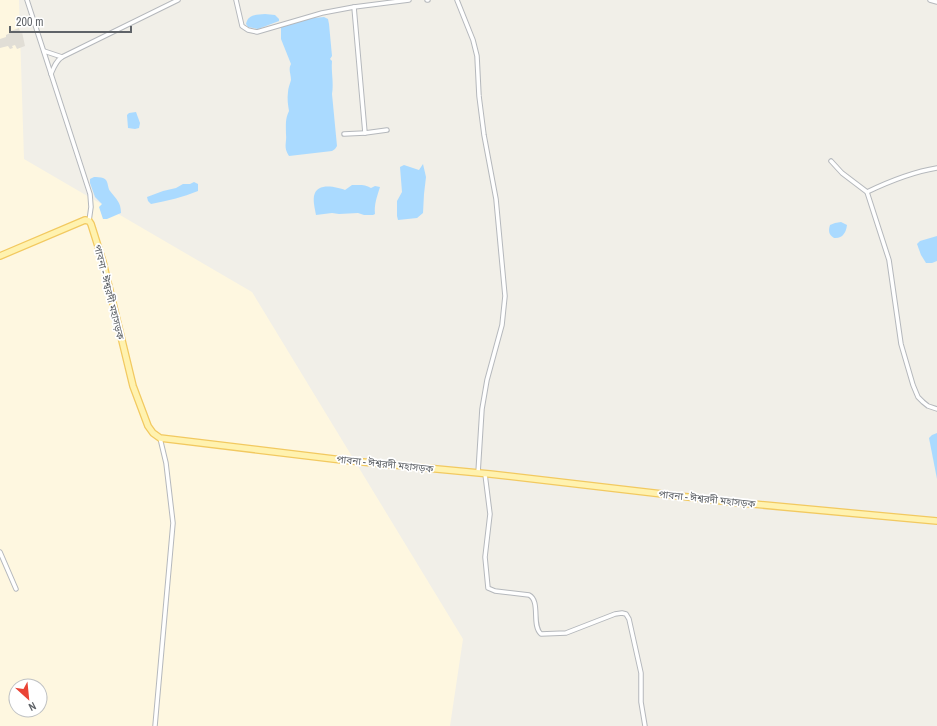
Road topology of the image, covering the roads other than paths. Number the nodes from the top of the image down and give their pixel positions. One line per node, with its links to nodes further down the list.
1 (27, 0): 9 (street)
2 (178, 0): 10 (street)
3 (236, 0): 8 (street)
4 (408, 0): 8 (street)
5 (457, 0): 22 (street)
6 (930, 0): 7 (street)
7 (937, 2)
8 (354, 7): 13 (street)
9 (44, 51): 10 (street); 11 (street)
10 (62, 57): 11 (street)
11 (51, 75): 18 (street)
12 (387, 130): 13 (street)
13 (365, 133): 14 (street)
14 (344, 134)
15 (831, 161): 17 (street)
16 (937, 168): 17 (street)
17 (867, 192): 20 (street)
18 (89, 221): 19 (main road); 21 (main road, পাবনা - ঈশ্বরদী মহাসড়ক)
19 (0, 256)
20 (937, 408)
21 (160, 438): 22 (main road, পাবনা - ঈশ্বরদী মহাসড়ক); 27 (street)
22 (478, 473): 23 (main road, পাবনা - ঈশ্বরদী মহাসড়ক)
23 (485, 477): 24 (main road, পাবনা - ঈশ্বরদী মহাসড়ক); 28 (street)
24 (937, 521)
25 (0, 552): 26 (street)
26 (16, 589)
27 (154, 726)
28 (645, 726)

